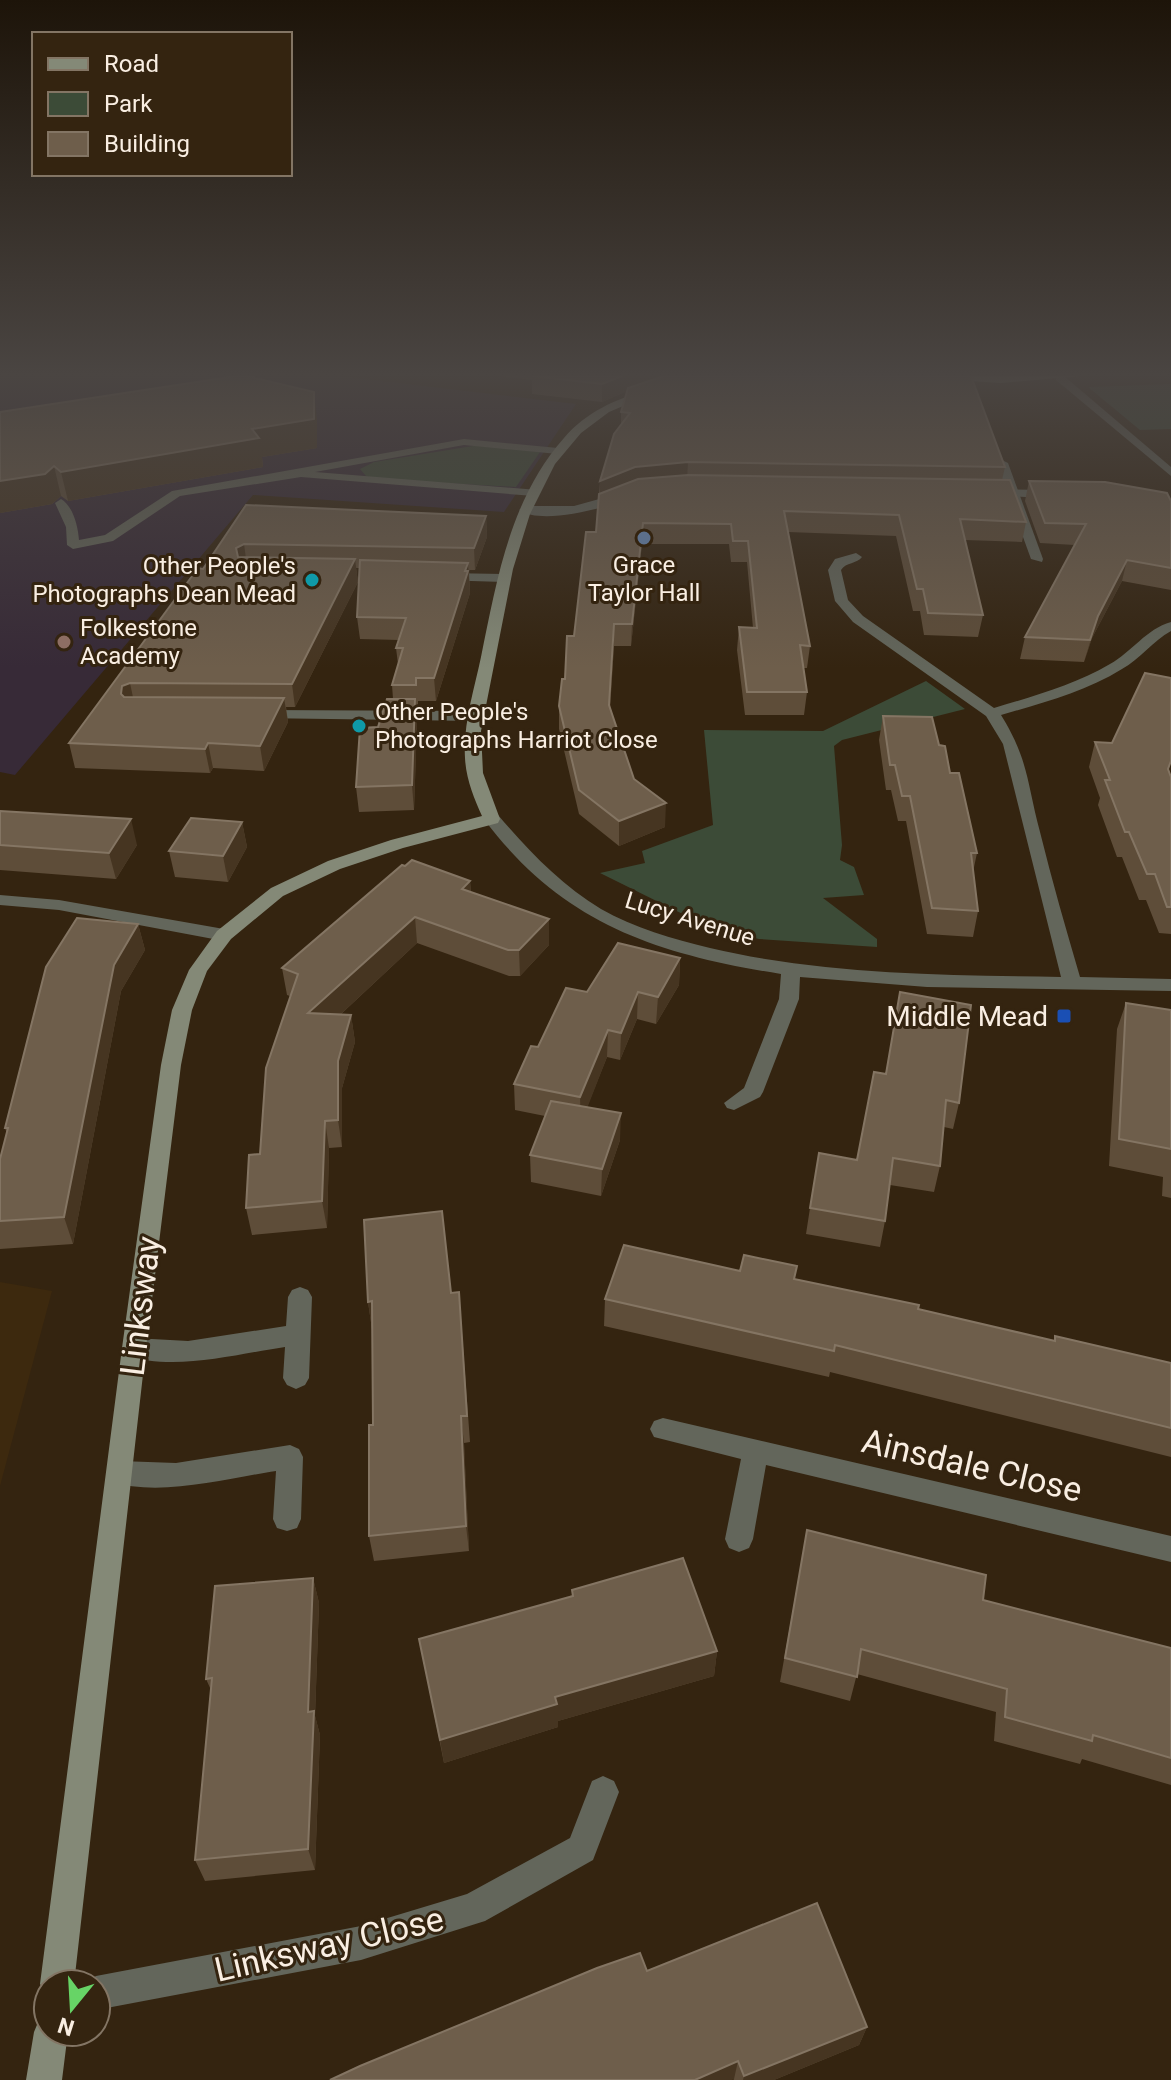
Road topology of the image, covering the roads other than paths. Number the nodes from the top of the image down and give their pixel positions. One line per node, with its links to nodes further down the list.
1 (301, 473): 4 (street)
2 (545, 473): 5 (street, Lucy Avenue)
3 (1006, 473): 8 (street)
4 (298, 474): 5 (street); 10 (street)
5 (534, 492): 11 (street, Lucy Avenue)
6 (969, 492): 8 (street)
7 (635, 493): 11 (street)
8 (1014, 493): 9 (street); 13 (street)
9 (1044, 494)
10 (61, 503)
11 (525, 510): 15 (street, Lucy Avenue)
12 (856, 557): 17 (street)
13 (1037, 559)
14 (435, 577): 15 (street)
15 (504, 578): 19 (street, Lucy Avenue)
16 (1171, 626): 17 (street)
17 (992, 713): 24 (street)
18 (246, 715): 19 (street)
19 (477, 716): 20 (street, Lucy Avenue)
20 (492, 819): 22 (street, Linksway); 23 (street, Lucy Avenue)
21 (0, 900): 22 (street)
22 (224, 935): 29 (street, Linksway)
23 (791, 972): 24 (street, Lucy Avenue); 26 (street)
24 (1072, 983): 25 (street, Lucy Avenue)
25 (1171, 985)
26 (734, 1103)
27 (300, 1297): 28 (street)
28 (296, 1335): 29 (street); 30 (street)
29 (134, 1348): 33 (street, Linksway)
30 (296, 1378)
31 (663, 1429): 32 (street, Ainsdale Close)
32 (756, 1450): 35 (street); 36 (street, Ainsdale Close)
33 (120, 1473): 34 (street); 38 (street, Linksway)
34 (287, 1519)
35 (739, 1539)
36 (1171, 1549)
37 (603, 1792): 39 (street, Linksway Close)
38 (59, 1968)
39 (112, 1990)
40 (49, 2048): 41 (street)
41 (44, 2080)

